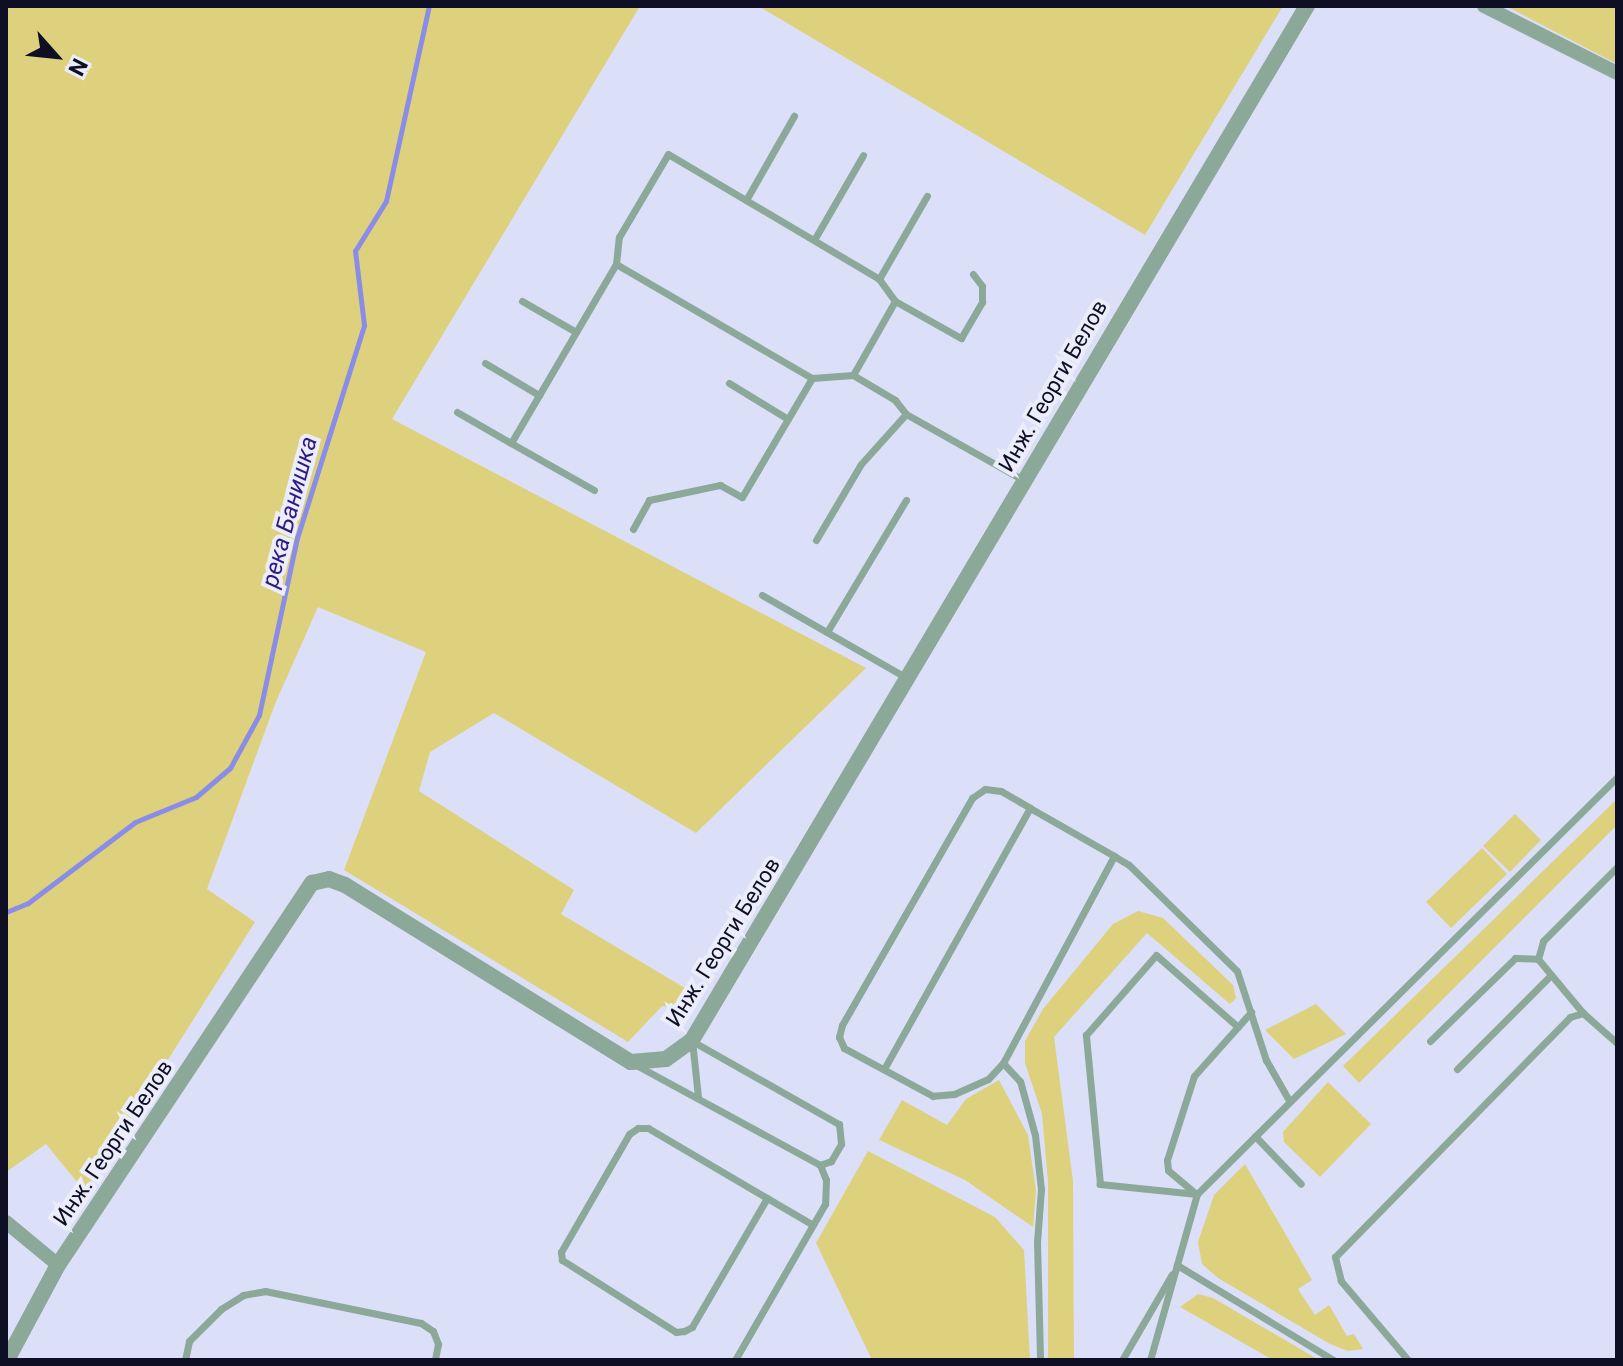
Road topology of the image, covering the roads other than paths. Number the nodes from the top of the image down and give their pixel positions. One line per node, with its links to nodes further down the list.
1 (1307, 6): 24 (street, Инж. Георги Белов)
2 (1484, 6): 3 (street)
3 (1617, 73)
4 (794, 116): 7 (lane)
5 (863, 155): 8 (lane)
6 (927, 196): 11 (lane)
7 (746, 200): 8 (lane); 9 (lane)
8 (814, 240): 11 (lane)
9 (616, 264): 14 (lane); 17 (lane)
10 (973, 274): 13 (lane)
11 (879, 279): 13 (lane)
12 (522, 301): 14 (lane)
13 (895, 301): 16 (lane)
14 (576, 332): 19 (lane)
15 (485, 363): 19 (lane)
16 (853, 375): 17 (lane); 21 (lane)
17 (812, 378): 22 (lane)
18 (729, 383): 22 (lane)
19 (539, 395): 23 (lane)
20 (457, 412): 23 (lane)
21 (906, 414): 24 (lane); 28 (lane)
22 (788, 419): 27 (lane)
23 (511, 443): 25 (lane)
24 (1023, 480): 31 (street, Инж. Георги Белов)
25 (594, 490)
26 (906, 500): 30 (lane)
27 (633, 529)
28 (816, 540)
29 (762, 595): 30 (lane)
30 (827, 632): 31 (lane)
31 (907, 678): 43 (street, Инж. Георги Белов)
32 (1617, 777): 34 (lane)
33 (1617, 784): 34 (lane)
34 (1606, 788): 51 (lane)
35 (1030, 808): 36 (lane); 48 (lane); 48 (lane)
36 (1114, 856): 40 (lane); 47 (lane)
37 (1617, 867): 38 (lane)
38 (1538, 959): 39 (lane); 44 (lane)
39 (1549, 977): 41 (lane); 49 (lane)
40 (1251, 1012): 42 (lane); 51 (lane)
41 (1583, 1013): 45 (lane); 69 (lane)
42 (1238, 1027): 55 (lane); 55 (lane)
43 (692, 1040): 46 (street, Инж. Георги Белов); 50 (lane); 53 (lane)
44 (1430, 1041)
45 (1617, 1043)
46 (631, 1062): 50 (lane); 59 (street, Инж. Георги Белов)
47 (1003, 1063): 48 (lane); 65 (lane)
48 (884, 1069)
49 (1457, 1069)
50 (698, 1097): 53 (lane)
51 (1290, 1102): 52 (lane)
52 (1255, 1136): 54 (lane); 55 (lane)
53 (820, 1165): 58 (lane)
54 (1301, 1184)
55 (1197, 1194): 60 (lane)
56 (767, 1198): 56 (lane); 58 (lane)
57 (6, 1222): 59 (street)
58 (813, 1225): 64 (lane)
59 (58, 1265): 61 (street, Инж. Георги Белов)
60 (1177, 1265): 66 (lane); 67 (lane); 68 (lane)
61 (7, 1360)
62 (185, 1360): 63 (lane)
63 (435, 1360)
64 (735, 1360)
65 (1040, 1360)
66 (1122, 1360)
67 (1150, 1360)
68 (1333, 1360)
69 (1408, 1360)

